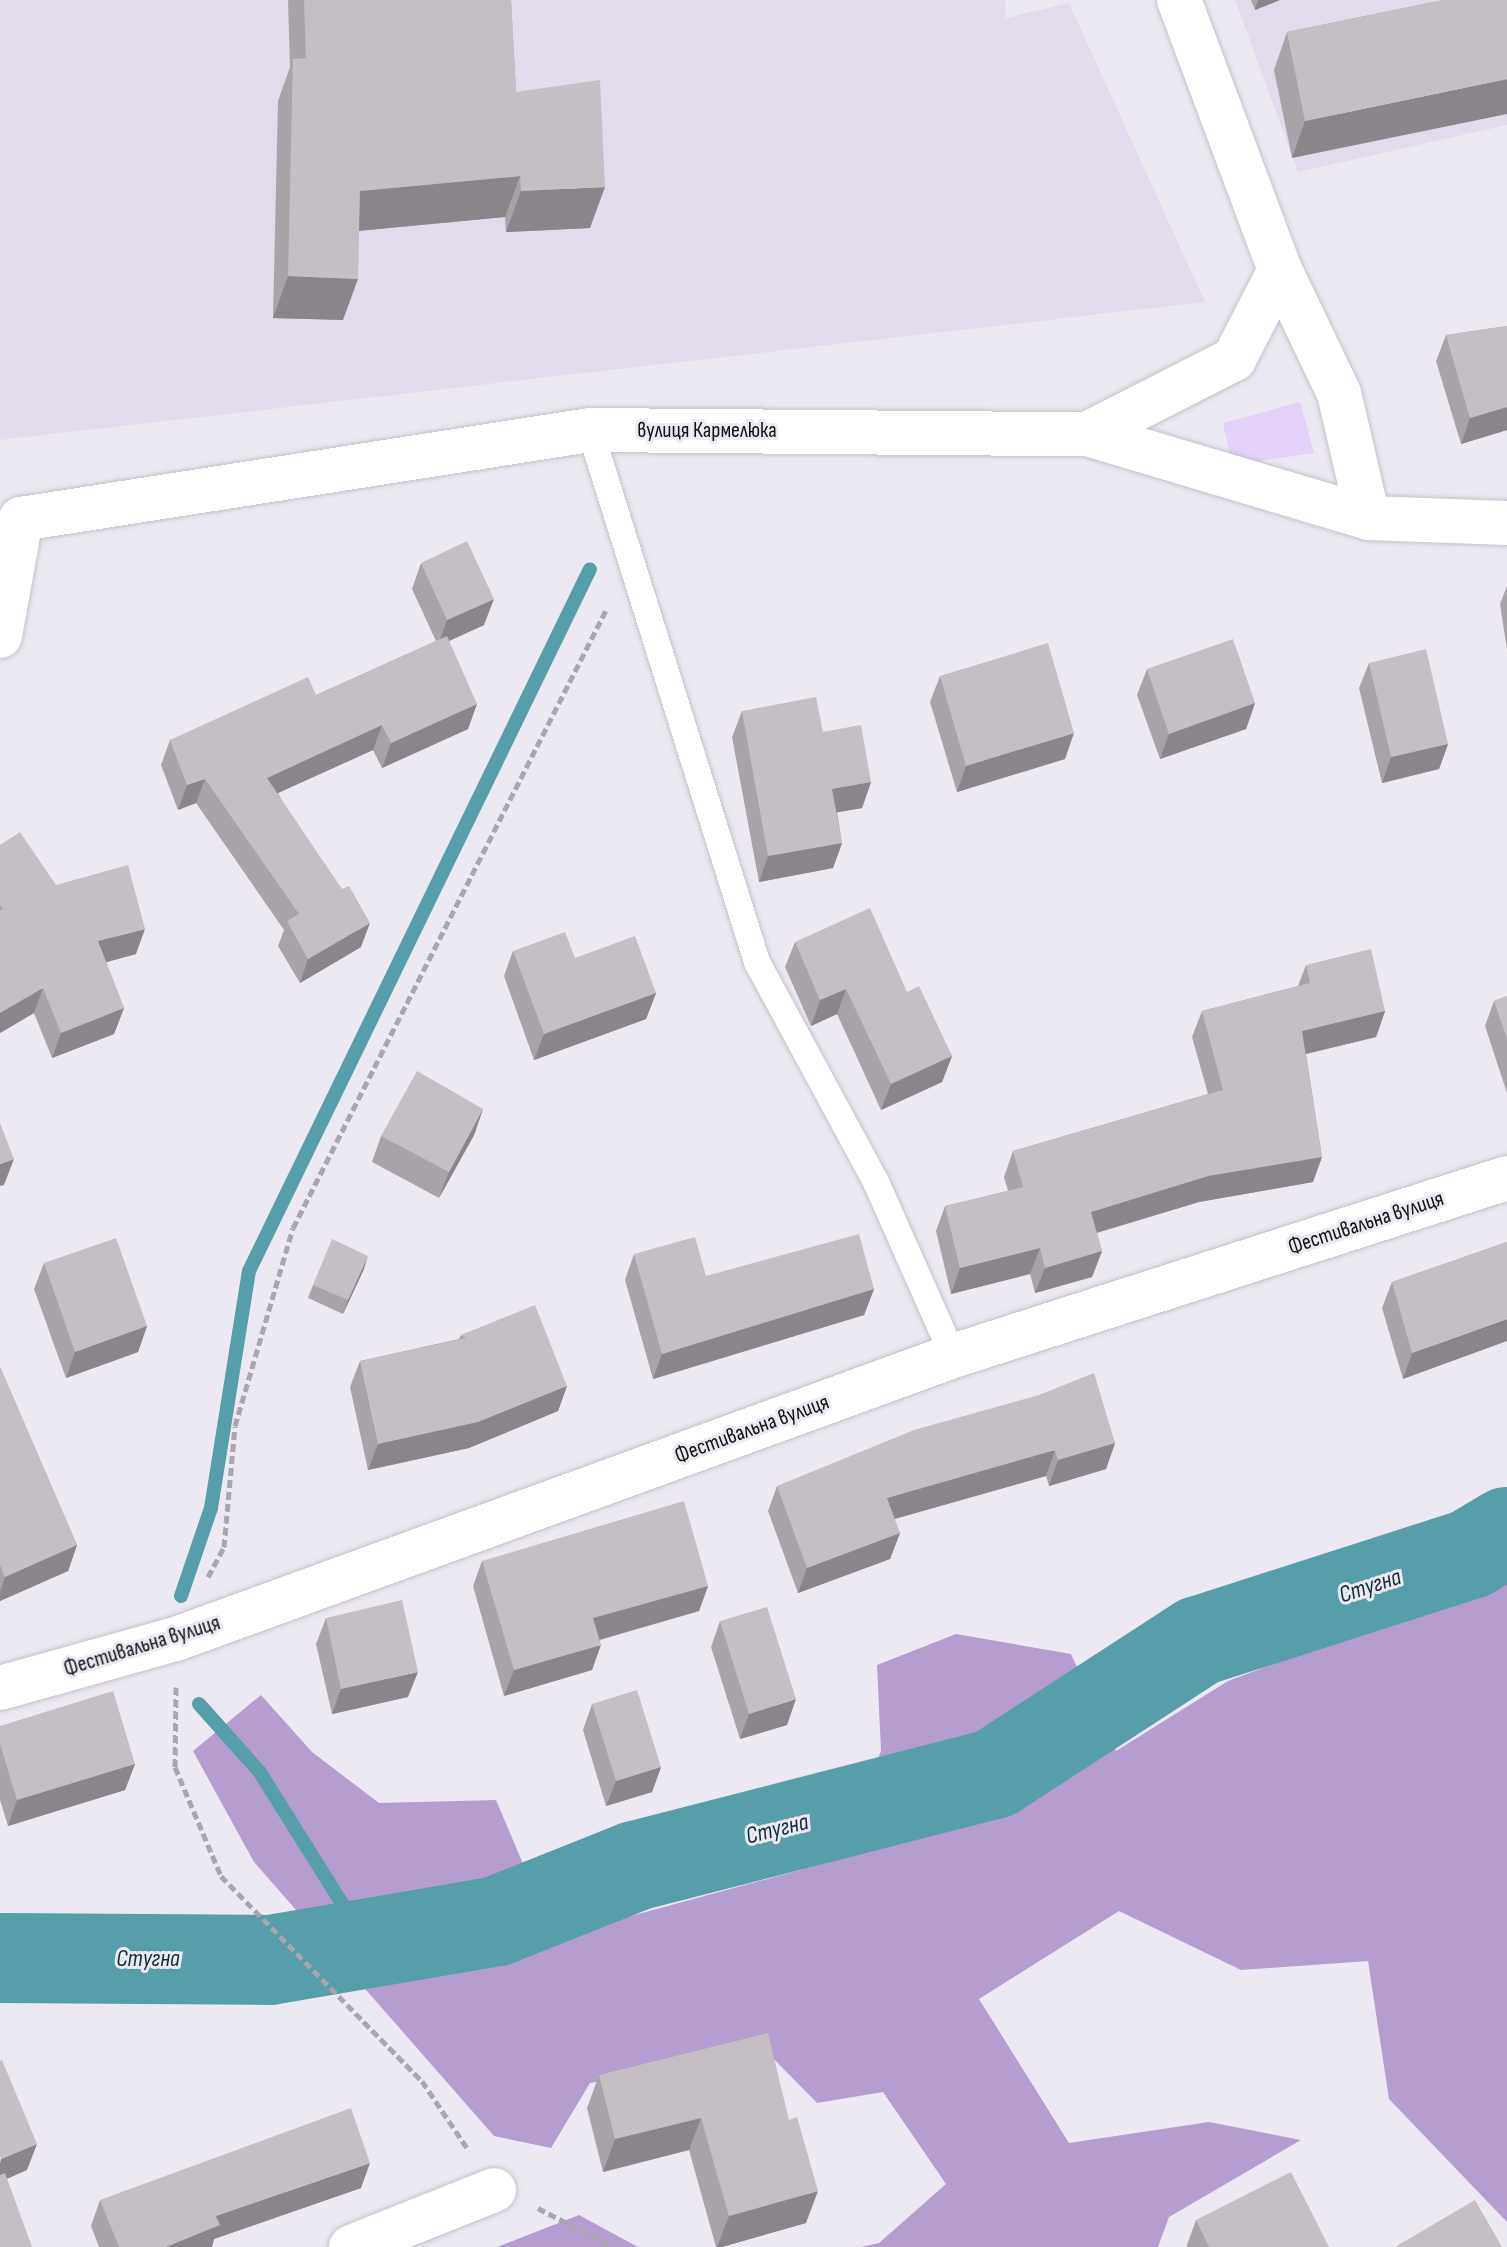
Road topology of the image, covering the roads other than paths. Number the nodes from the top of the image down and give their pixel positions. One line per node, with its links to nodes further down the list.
1 (1179, 0): 2 (street)
2 (1280, 270): 4 (street); 6 (street)
3 (590, 430): 4 (street, вулиця Кармелюка); 5 (street, вулиця Кармелюка); 10 (lane)
4 (1087, 434): 6 (street, вулиця Кармелюка)
5 (10, 512): 8 (street, вулиця Кармелюка)
6 (1368, 518): 7 (street, вулиця Кармелюка)
7 (1507, 523)
8 (0, 636)
9 (1507, 1178): 10 (street, Фестивальна вулиця)
10 (953, 1356): 11 (street, Фестивальна вулиця)
11 (0, 1688)
12 (494, 2190): 13 (street)
13 (351, 2247)

